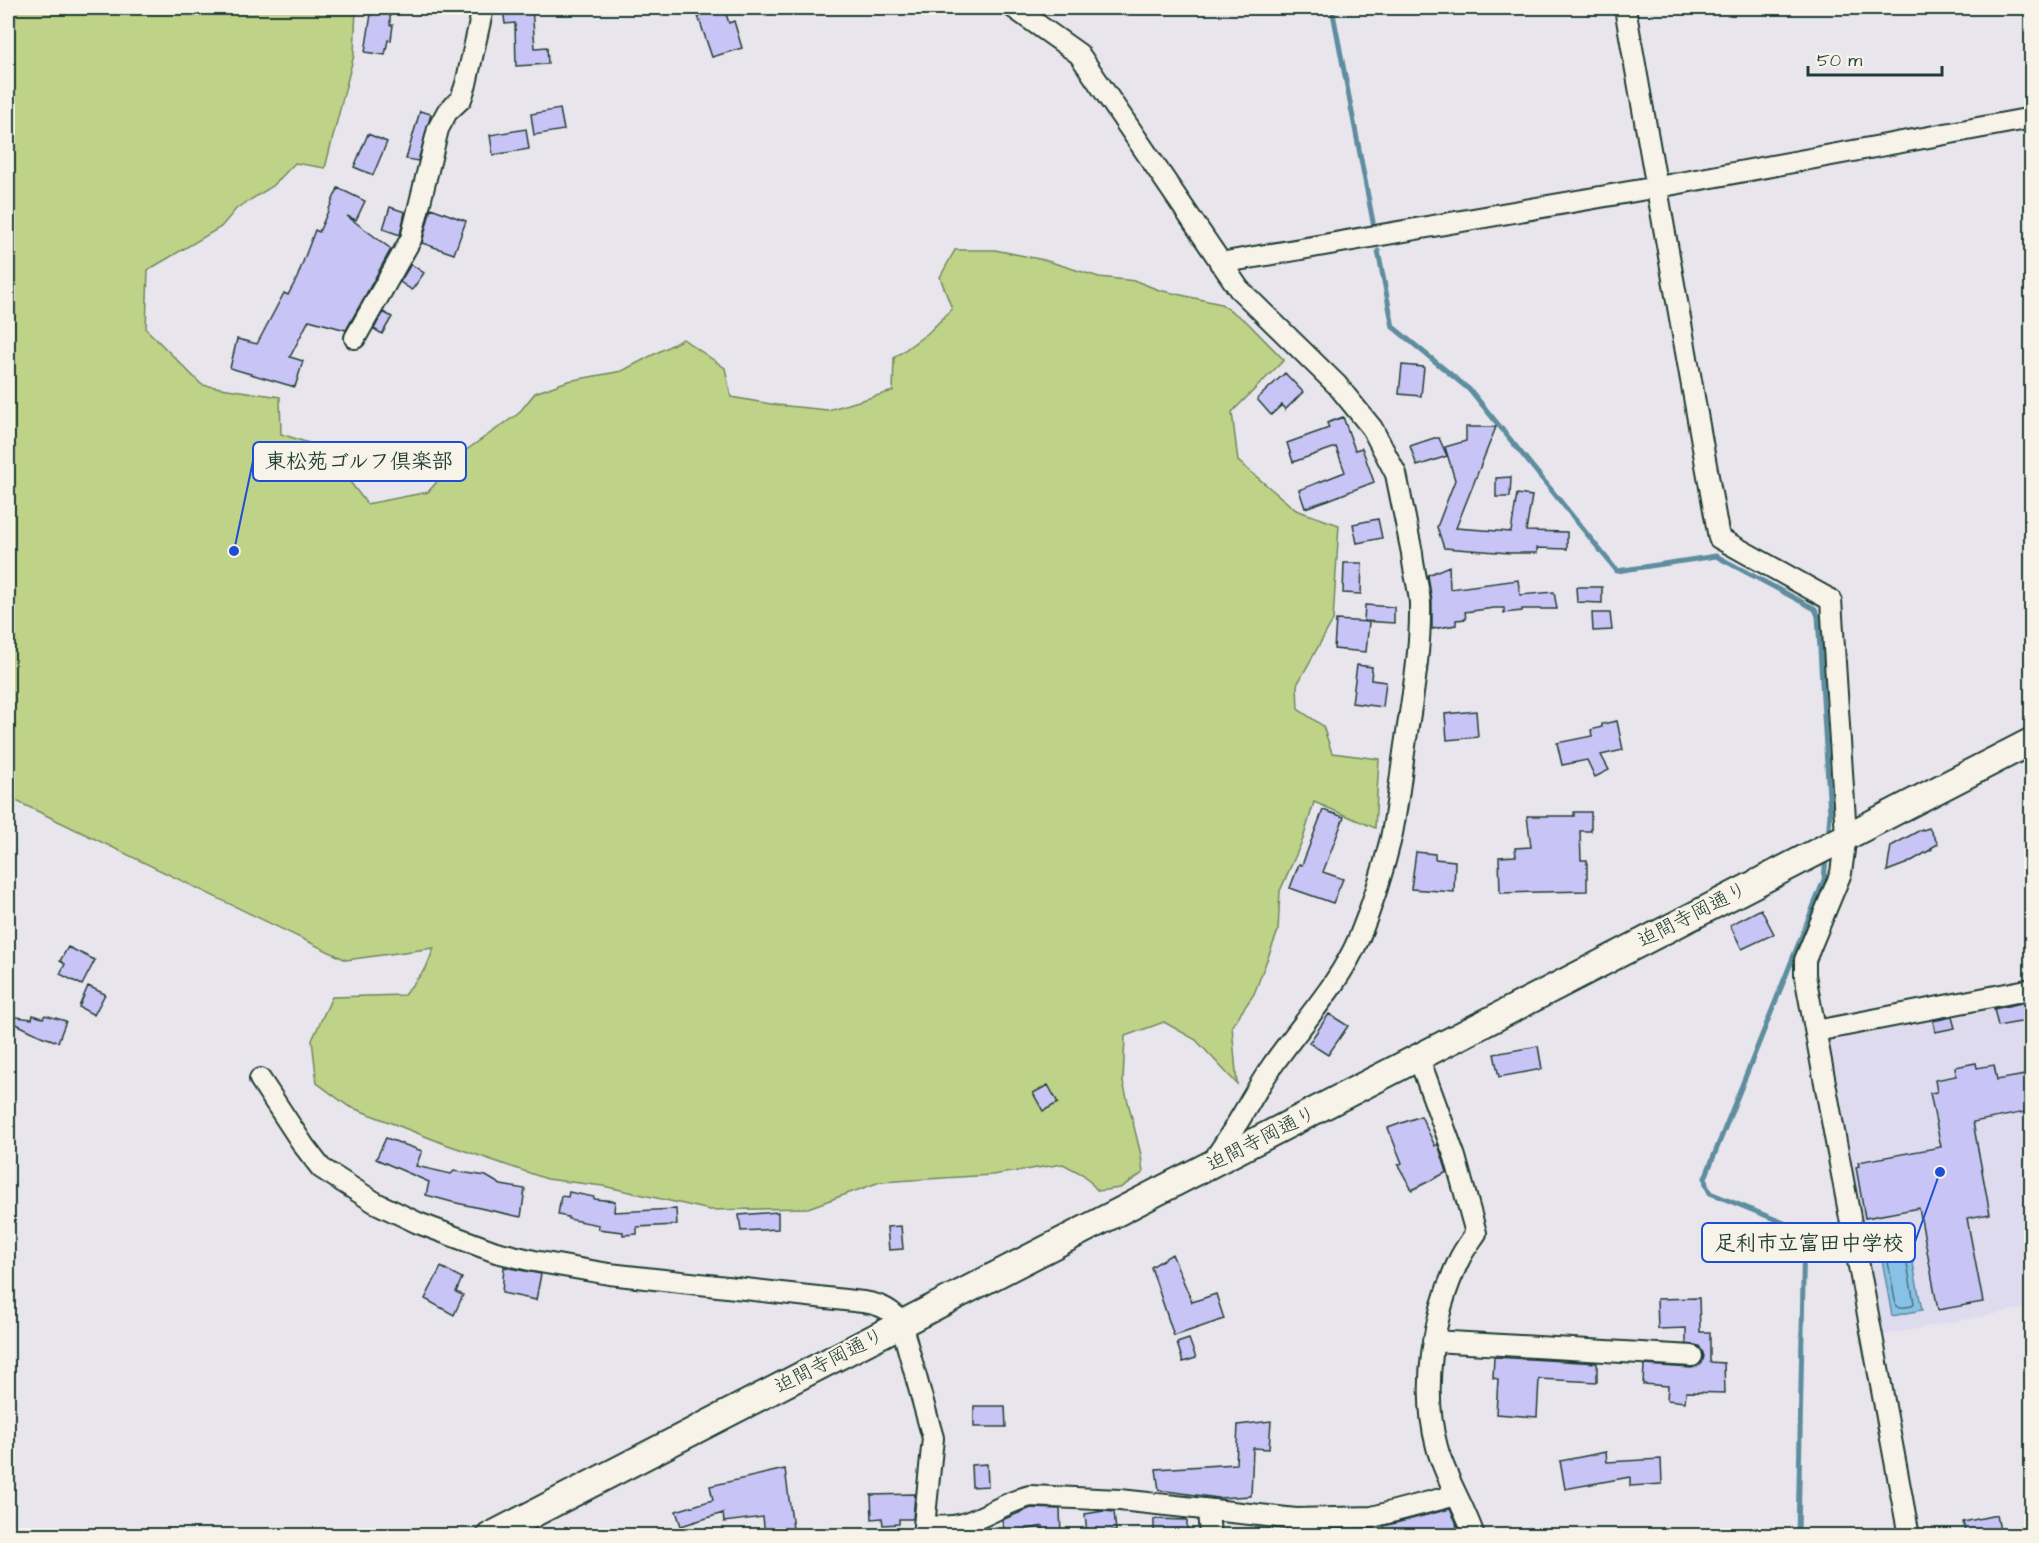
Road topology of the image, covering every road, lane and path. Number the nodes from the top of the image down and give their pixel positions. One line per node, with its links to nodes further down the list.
1 (483, 8): 7 (street)
2 (1014, 8): 6 (street)
3 (1625, 8): 5 (street)
4 (2031, 118): 5 (street)
5 (1658, 188): 6 (street); 9 (street)
6 (1220, 263): 14 (street)
7 (355, 338)
8 (2031, 741): 9 (street, 迫間寺岡通り)
9 (1846, 835): 11 (street); 12 (street, 迫間寺岡通り)
10 (2031, 989): 11 (street)
11 (1816, 1031): 25 (street)
12 (1418, 1056): 14 (street, 迫間寺岡通り); 16 (street)
13 (260, 1079): 15 (street)
14 (1210, 1164): 15 (street, 迫間寺岡通り)
15 (901, 1323): 21 (street); 22 (street, 迫間寺岡通り)
16 (1433, 1341): 17 (street); 18 (street)
17 (1692, 1356)
18 (1456, 1495): 20 (street); 24 (street)
19 (1208, 1510): 20 (street); 21 (street); 23 (street)
20 (1299, 1527)
21 (924, 1531)
22 (490, 1536)
23 (1210, 1536)
24 (1474, 1536)
25 (1909, 1536)

